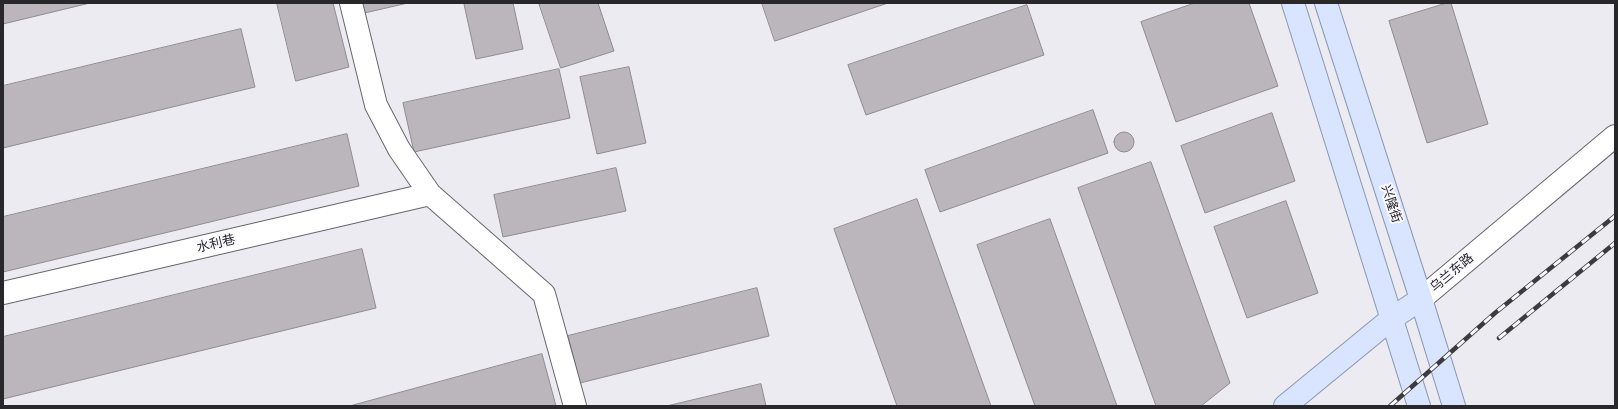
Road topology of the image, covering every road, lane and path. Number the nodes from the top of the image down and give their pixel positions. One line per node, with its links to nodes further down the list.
1 (351, 3): 5 (street)
2 (1292, 3): 8 (main road)
3 (1326, 3): 7 (main road, 兴隆街)
4 (1615, 136): 7 (street, 乌兰东路)
5 (430, 194): 6 (street, 水利巷); 9 (street)
6 (3, 293)
7 (1421, 299): 8 (main road, 乌兰东路); 12 (main road, 兴隆街)
8 (1391, 319): 10 (main road, 乌兰东路); 11 (main road)
9 (575, 406)
10 (1285, 406)
11 (1419, 406)
12 (1454, 406)

